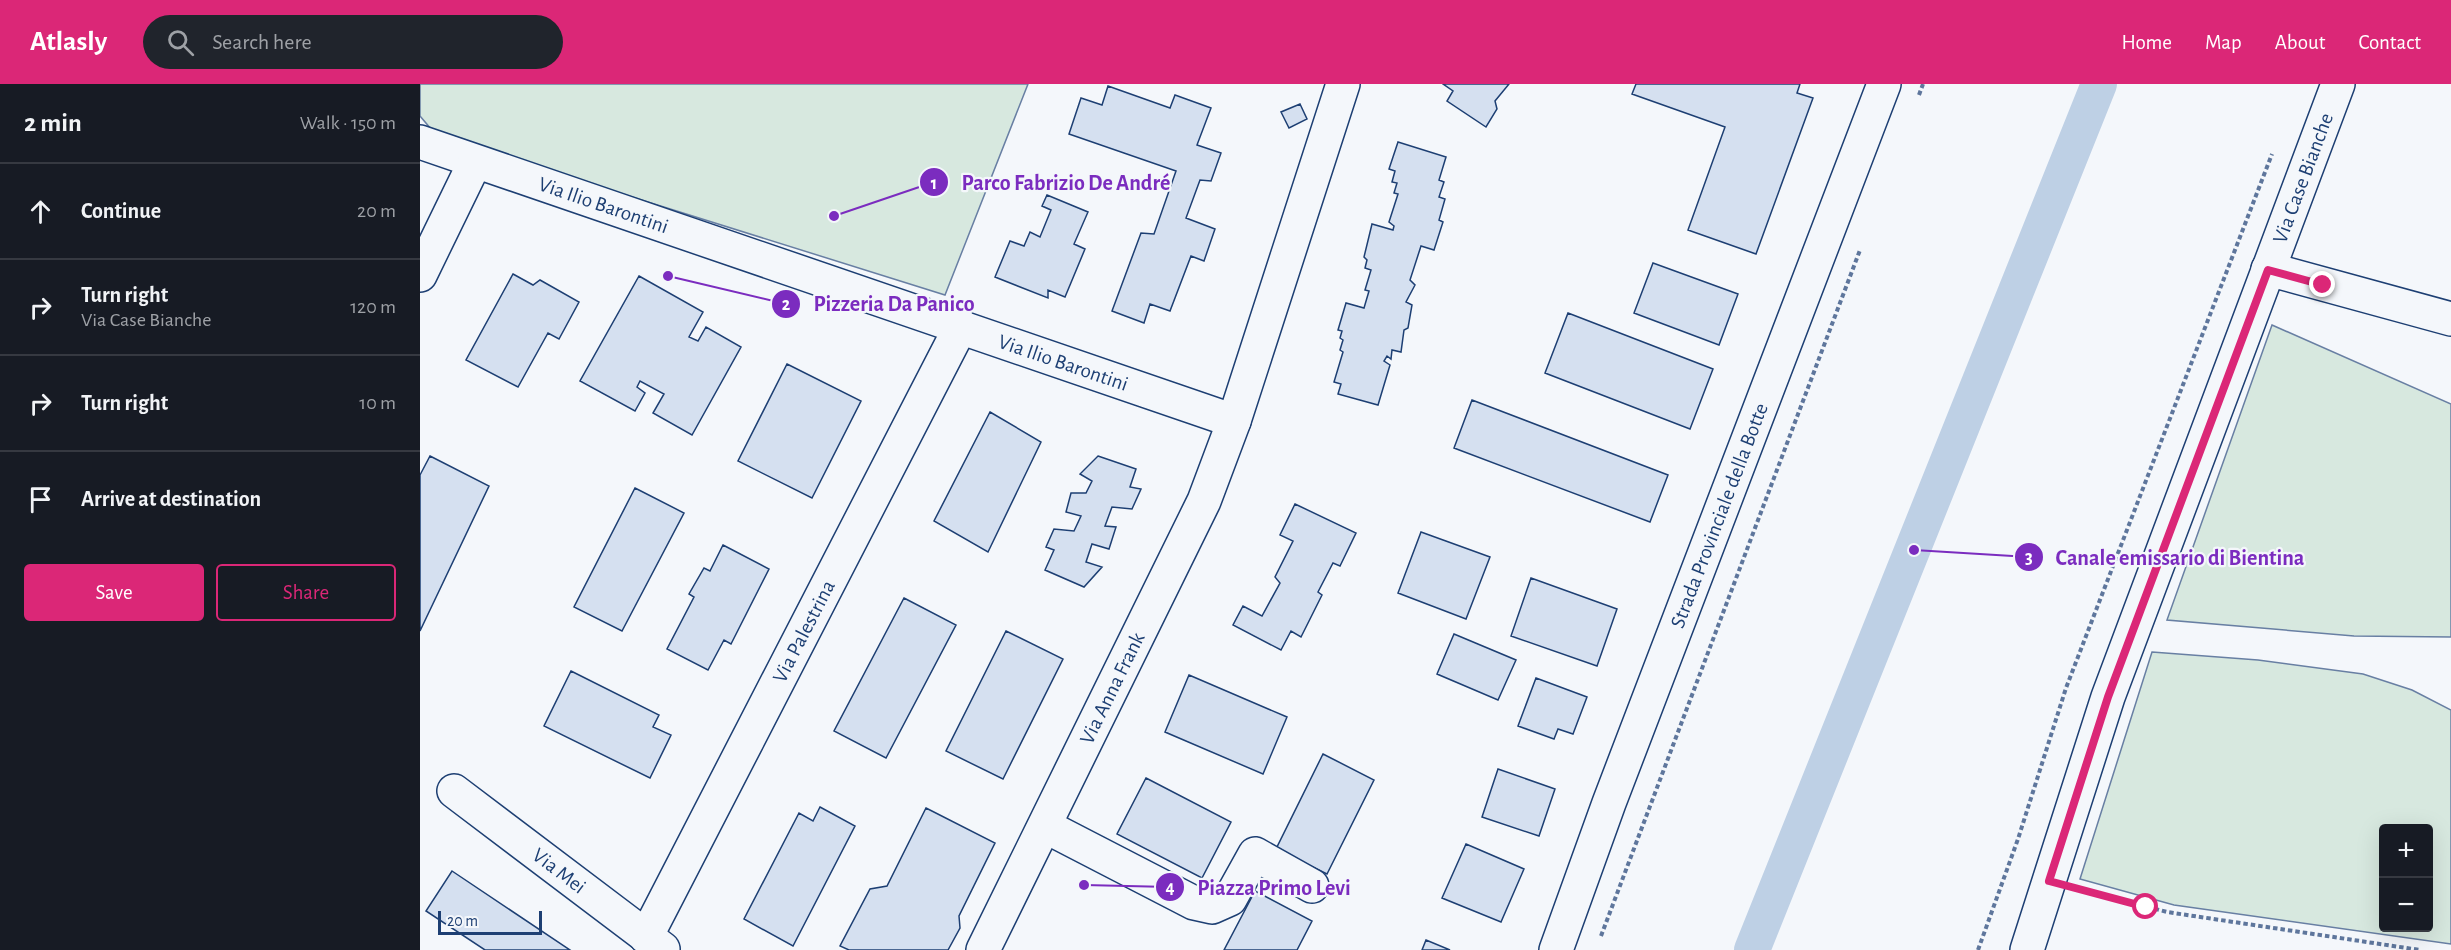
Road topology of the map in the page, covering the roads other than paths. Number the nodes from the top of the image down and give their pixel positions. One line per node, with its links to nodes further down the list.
1 (1343, 84): 10 (street)
2 (1884, 84): 16 (street, Strada Provinciale della Botte)
3 (2338, 84): 6 (street, Via Case Bianche)
4 (420, 142): 5 (street, Via Ilio Barontini)
5 (475, 162): 7 (street); 9 (street, Via Ilio Barontini)
6 (2268, 270): 8 (street); 17 (street, Via Case Bianche)
7 (420, 275)
8 (2451, 319)
9 (962, 326): 10 (street, Via Ilio Barontini); 14 (street, Via Palestrina)
10 (1234, 421): 12 (street, Via Anna Frank)
11 (454, 791): 14 (street, Via Mei)
12 (1045, 826): 13 (street); 15 (street, Via Anna Frank)
13 (1311, 886)
14 (656, 943)
15 (983, 950)
16 (1556, 950)
17 (2026, 950)

